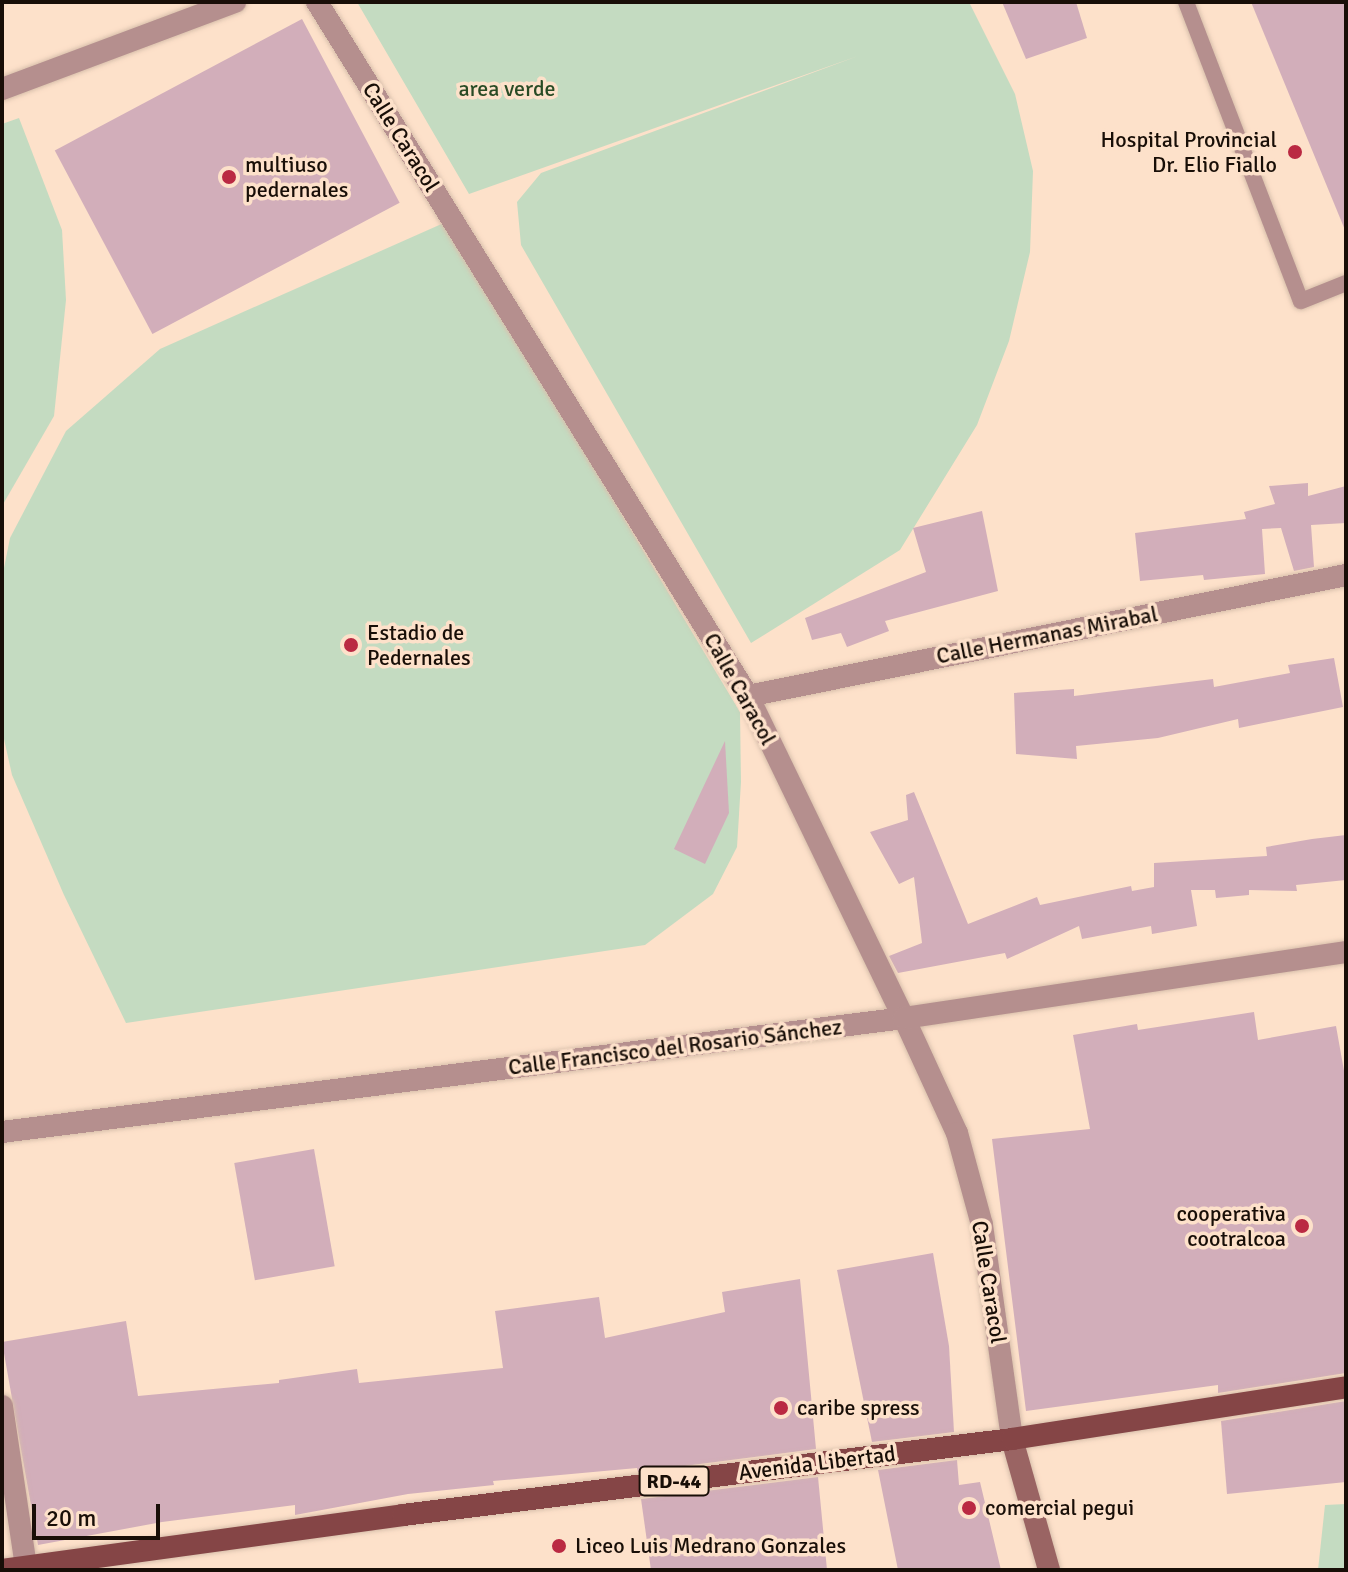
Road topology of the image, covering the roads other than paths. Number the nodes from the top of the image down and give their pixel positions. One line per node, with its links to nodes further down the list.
1 (235, 2): 4 (street)
2 (317, 2): 7 (street, Calle Caracol)
3 (1186, 2): 5 (lane)
4 (2, 89)
5 (1346, 283)
6 (1346, 575): 7 (street, Calle Hermanas Mirabal)
7 (748, 696): 9 (street, Calle Caracol)
8 (1346, 952): 9 (street, Calle Francisco del Rosario Sánchez)
9 (904, 1018): 10 (street, Calle Francisco del Rosario Sánchez); 13 (street, Calle Caracol)
10 (2, 1132)
11 (1346, 1387): 13 (main road, Avenida Libertad / RD-44)
12 (2, 1406): 14 (street)
13 (1012, 1439): 14 (main road, Avenida Libertad / RD-44); 16 (main road)
14 (26, 1568): 15 (main road, Avenida Libertad / RD-44)
15 (2, 1570)
16 (1049, 1570)

